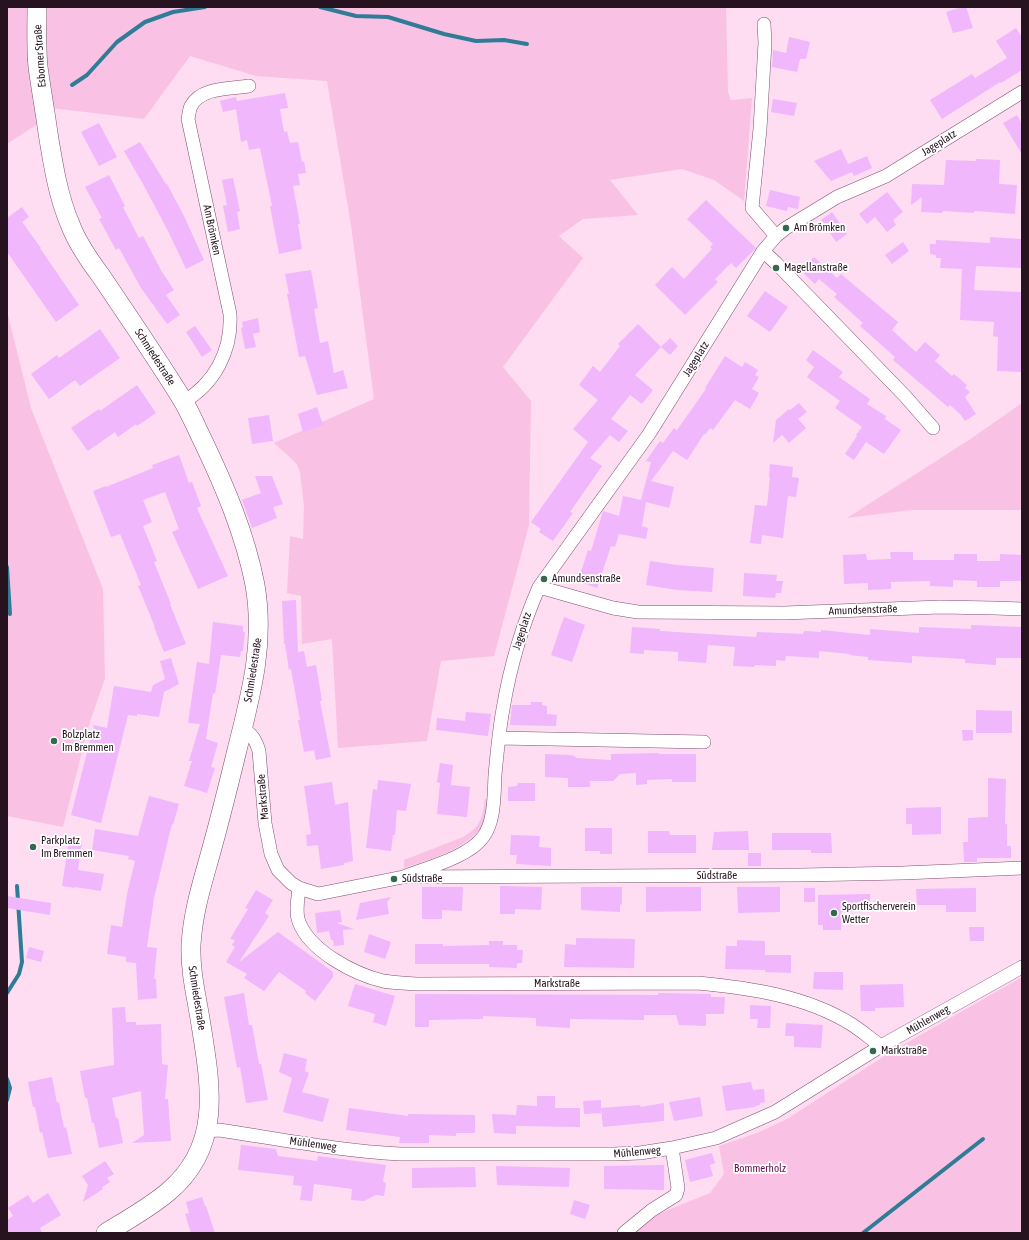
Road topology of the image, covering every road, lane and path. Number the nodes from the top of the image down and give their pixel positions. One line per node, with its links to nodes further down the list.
1 (37, 7): 5 (main road, Esborner Straße)
2 (764, 24): 6 (street)
3 (248, 86): 8 (street, Am Brömken)
4 (1022, 92): 6 (street, Jageplatz)
5 (44, 104): 8 (main road, Schmiedestraße)
6 (776, 236): 7 (street, Jageplatz)
7 (763, 251): 9 (street); 10 (street, Jageplatz)
8 (184, 402): 12 (main road, Schmiedestraße)
9 (933, 428)
10 (539, 587): 11 (street, Amundsenstraße); 13 (street, Jageplatz)
11 (1022, 609)
12 (242, 729): 16 (street, Markstraße); 21 (main road, Schmiedestraße)
13 (499, 738): 14 (street); 17 (street, Jageplatz)
14 (704, 742)
15 (1022, 868): 17 (street, Südstraße)
16 (278, 870): 18 (street, Südstraße)
17 (403, 877): 18 (street, Südstraße)
18 (299, 888): 20 (street, Markstraße)
19 (1022, 967): 20 (street, Mühlenweg)
20 (881, 1046): 22 (street, Mühlenweg)
21 (207, 1131): 22 (street, Mühlenweg); 23 (main road, Schmiedestraße)
22 (672, 1148): 24 (street)
23 (106, 1233)
24 (624, 1233)

